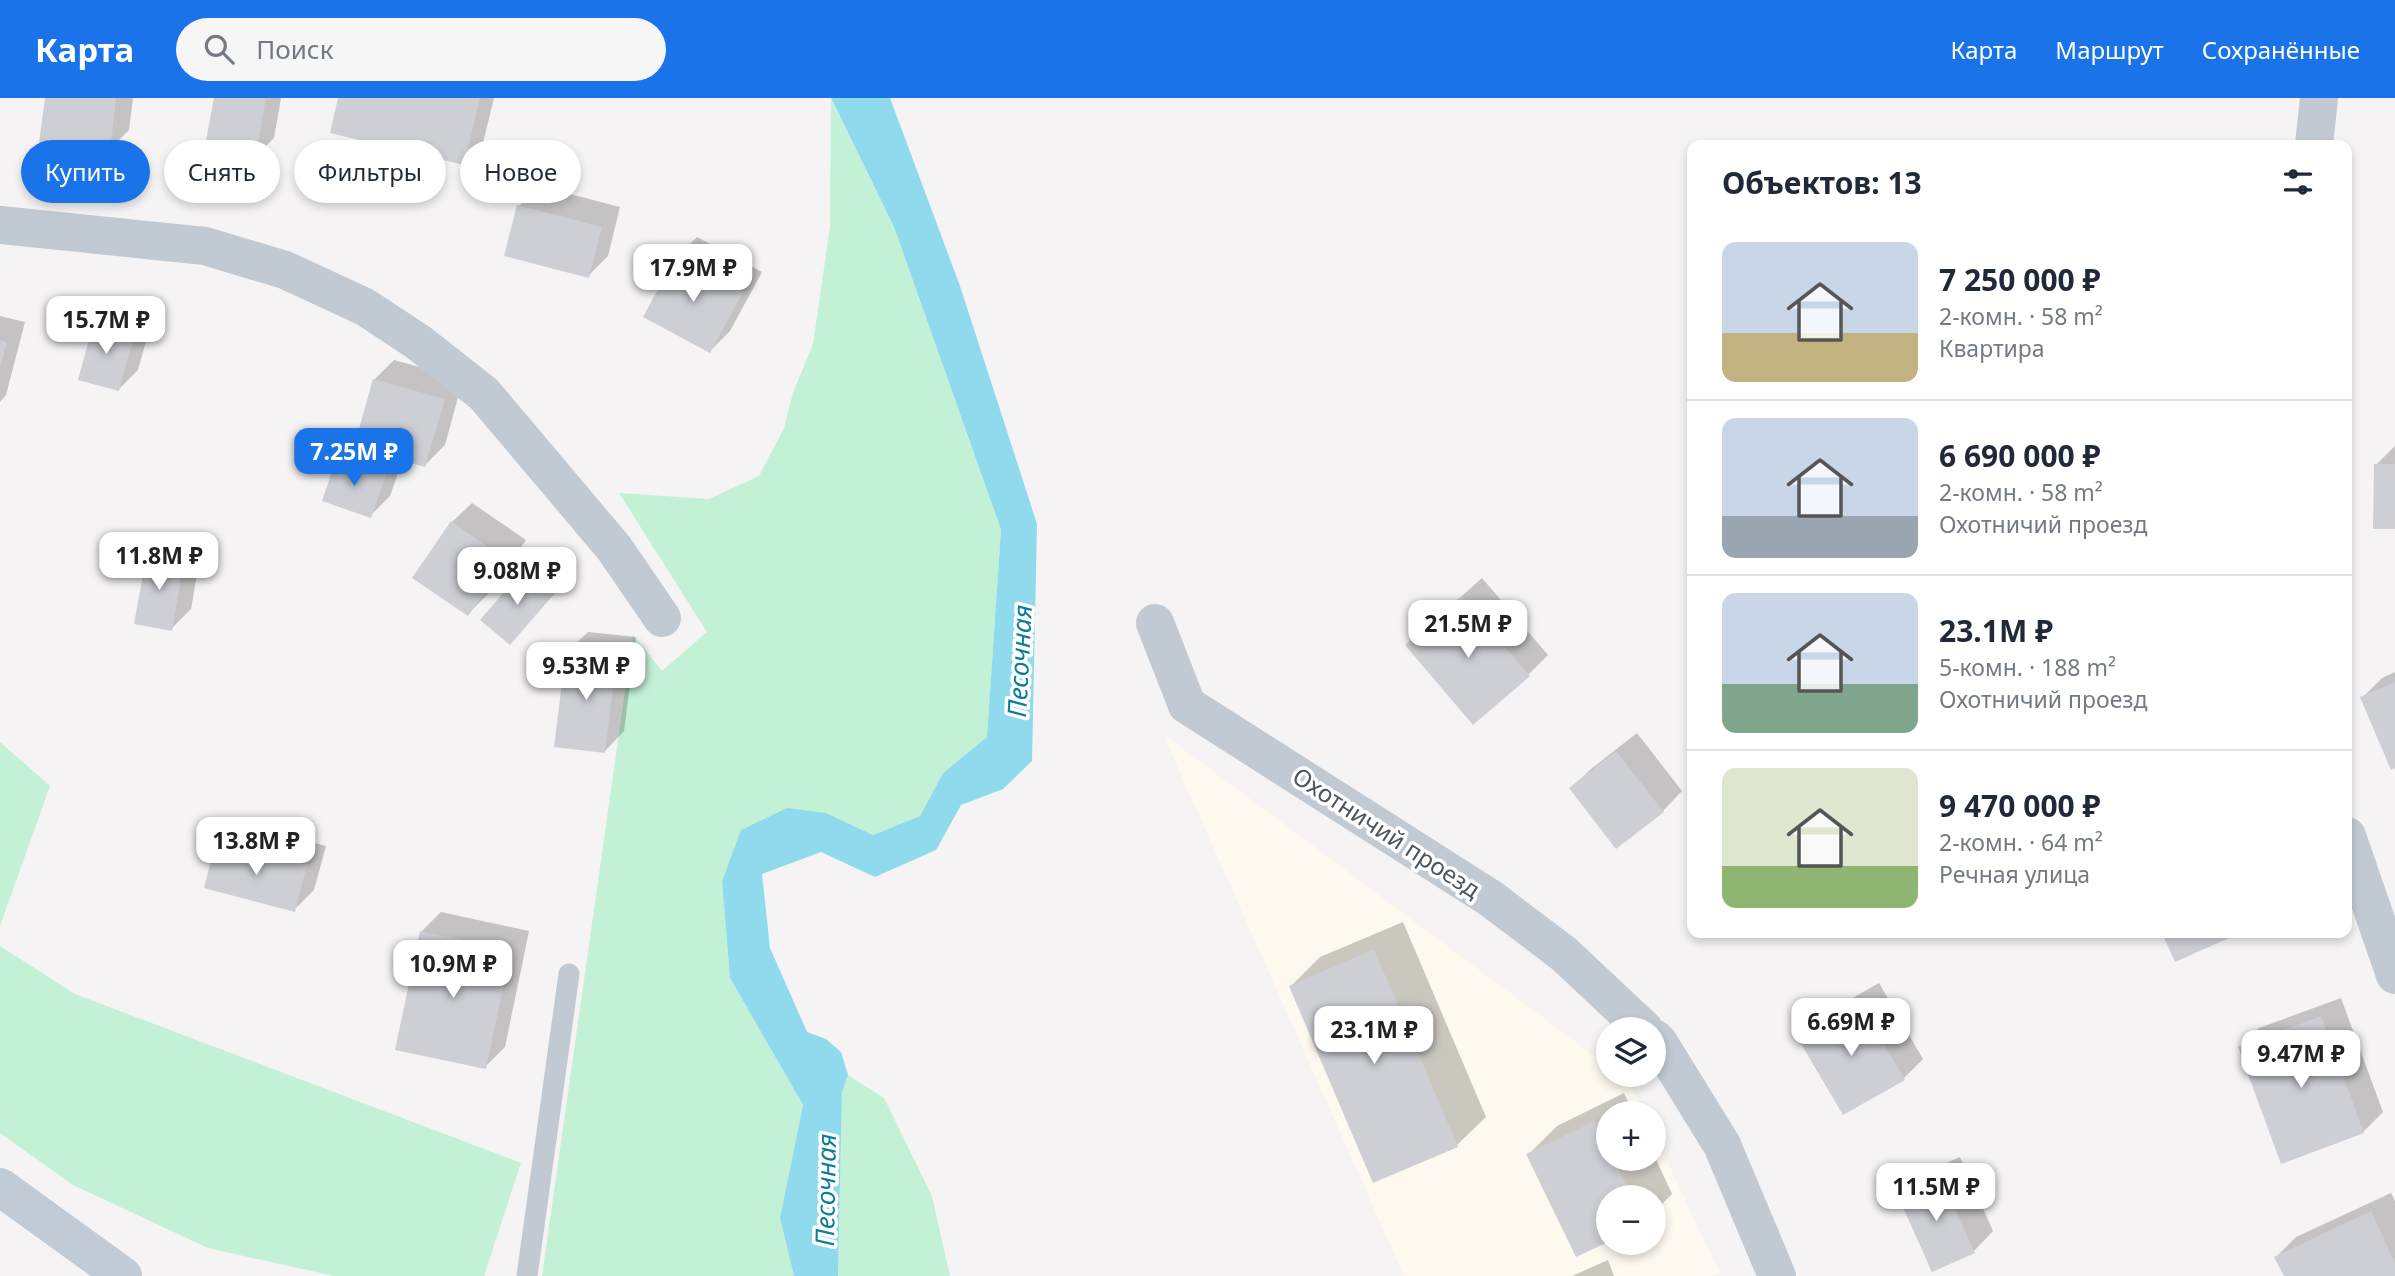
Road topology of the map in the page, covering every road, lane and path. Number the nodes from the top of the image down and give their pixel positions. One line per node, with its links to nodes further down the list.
1 (2319, 98): 2 (street)
2 (2315, 140)
3 (0, 225): 4 (street)
4 (662, 618)
5 (1155, 623): 9 (street, Охотничий проезд)
6 (2352, 850): 8 (street)
7 (569, 974): 13 (lane)
8 (2395, 975)
9 (1631, 1017)
10 (1666, 1054): 14 (street)
11 (0, 1186): 12 (main road)
12 (123, 1276)
13 (527, 1276)
14 (1777, 1276)

